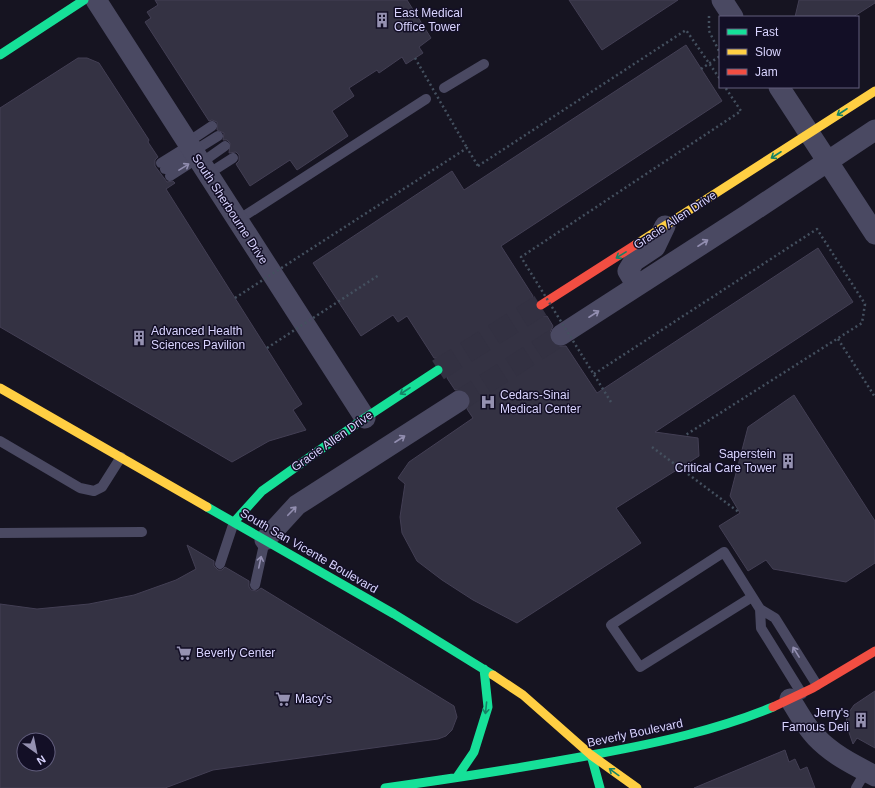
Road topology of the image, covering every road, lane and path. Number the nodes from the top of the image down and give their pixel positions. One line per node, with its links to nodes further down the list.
1 (84, 0): 6 (main road)
2 (96, 0): 24 (street, South Sherbourne Drive)
3 (716, 7): 4 (street); 5 (path)
4 (731, 16)
5 (719, 51)
6 (0, 55)
7 (719, 57): 10 (path)
8 (415, 58): 23 (path, bridge)
9 (484, 64): 13 (lane)
10 (709, 64): 11 (path); 12 (path); 23 (path, bridge)
11 (701, 69)
12 (719, 79)
13 (444, 88)
14 (726, 88): 38 (path, bridge)
15 (780, 88): 20 (street)
16 (875, 91): 20 (main road, Gracie Allen Drive, one-way to 20)
17 (426, 99): 27 (lane)
18 (212, 126): 24 (lane)
19 (875, 130): 26 (street)
20 (809, 134): 26 (street); 28 (main road, Gracie Allen Drive, one-way to 28)
21 (218, 136): 24 (lane)
22 (225, 146): 24 (lane)
23 (467, 148): 32 (path, bridge)
24 (196, 156): 24 (lane, one-way to 24); 25 (lane); 27 (street, South Sherbourne Drive)
25 (233, 158)
26 (828, 162): 29 (street); 31 (street, one-way to 26)
27 (238, 220): 43 (street, South Sherbourne Drive)
28 (665, 226): 31 (street); 33 (main road, Gracie Allen Drive, one-way to 33)
29 (875, 234)
30 (379, 275): 36 (path, bridge)
31 (637, 286): 34 (street, one-way to 31)
32 (235, 298)
33 (541, 305)
34 (561, 335)
35 (838, 339): 38 (path); 40 (path); 44 (path)
36 (267, 348)
37 (438, 370): 43 (main road, Gracie Allen Drive, one-way to 43)
38 (594, 374): 42 (path, bridge)
39 (0, 388): 47 (main road, South San Vicente Boulevard)
40 (875, 397)
41 (459, 401): 52 (street, one-way to 41)
42 (611, 402)
43 (365, 418): 49 (main road, Gracie Allen Drive)
44 (684, 436)
45 (0, 441): 47 (lane)
46 (652, 447): 48 (path)
47 (121, 457): 49 (main road, South San Vicente Boulevard)
48 (740, 513)
49 (234, 522): 52 (main road, South San Vicente Boulevard); 53 (lane)
50 (0, 532): 51 (lane)
51 (142, 532)
52 (265, 540): 54 (lane, one-way to 52); 58 (main road, South San Vicente Boulevard)
53 (220, 564)
54 (256, 585)
55 (752, 597): 55 (lane); 56 (lane)
56 (760, 609): 59 (lane, one-way to 56); 60 (lane)
57 (875, 651): 59 (main road, Beverly Boulevard)
58 (484, 669): 61 (main road, South San Vicente Boulevard); 62 (main road, one-way to 62)
59 (817, 685): 60 (main road, Beverly Boulevard)
60 (796, 696): 61 (main road, Beverly Boulevard); 63 (street)
61 (591, 755): 62 (main road, Beverly Boulevard); 66 (main road); 67 (main road, South San Vicente Boulevard, one-way to 61)
62 (460, 777): 64 (main road, Beverly Boulevard); 65 (lane)
63 (866, 778)
64 (385, 788)
65 (466, 788)
66 (600, 788)
67 (637, 788)

